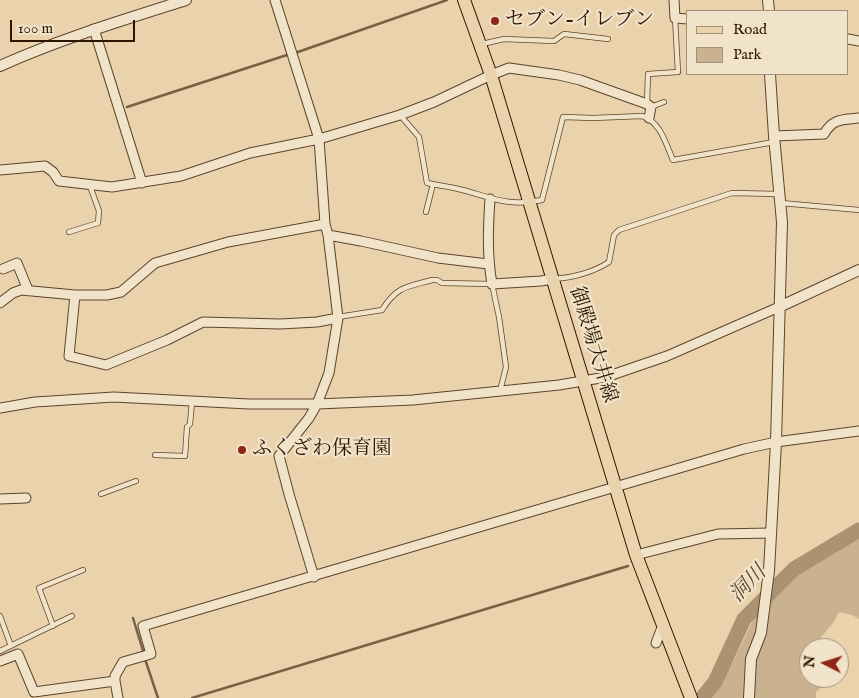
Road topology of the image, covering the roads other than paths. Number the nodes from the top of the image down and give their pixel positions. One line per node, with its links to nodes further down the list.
1 (186, 0): 7 (street)
2 (275, 0): 18 (street)
3 (464, 0): 9 (main road, 御殿場大井線)
4 (674, 0): 5 (street)
5 (675, 18): 6 (street); 14 (lane)
6 (686, 19)
7 (94, 29): 10 (street); 21 (street)
8 (608, 39): 9 (lane)
9 (480, 44): 11 (main road, 御殿場大井線)
10 (0, 66)
11 (491, 75): 14 (street); 15 (street); 26 (main road, 御殿場大井線)
12 (770, 75): 19 (street)
13 (664, 102): 14 (lane)
14 (649, 106): 16 (street)
15 (400, 115): 18 (street); 22 (lane)
16 (650, 118): 19 (lane); 26 (lane)
17 (859, 118): 19 (street)
18 (318, 139): 21 (street); 29 (street)
19 (774, 139): 24 (street)
20 (0, 170): 23 (street)
21 (142, 183): 23 (street)
22 (433, 184): 25 (lane); 28 (lane)
23 (90, 186): 30 (lane)
24 (779, 198): 27 (lane); 35 (lane); 40 (street)
25 (490, 199): 26 (lane); 32 (street)
26 (530, 203): 35 (main road, 御殿場大井線)
27 (859, 210)
28 (426, 212)
29 (325, 224): 31 (street); 38 (street)
30 (69, 232)
31 (328, 236): 32 (street); 41 (street)
32 (488, 264): 36 (street)
33 (3, 269): 37 (street)
34 (859, 270): 40 (street)
35 (552, 279): 36 (street); 42 (main road, 御殿場大井線)
36 (492, 284): 41 (lane); 43 (lane)
37 (28, 290): 38 (street); 39 (street)
38 (75, 296): 41 (street)
39 (0, 303)
40 (779, 307): 42 (street); 48 (street)
41 (338, 318): 45 (street)
42 (583, 382): 43 (street); 51 (main road, 御殿場大井線)
43 (500, 390): 45 (street)
44 (192, 400): 45 (street); 46 (street); 49 (lane)
45 (317, 404): 58 (street)
46 (0, 408)
47 (859, 430): 48 (street)
48 (776, 442): 51 (street); 55 (street)
49 (155, 455)
50 (136, 481): 52 (lane)
51 (616, 486): 56 (main road, 御殿場大井線); 58 (street)
52 (100, 494)
53 (0, 498): 54 (street)
54 (26, 498)
55 (771, 533): 56 (street); 70 (street)
56 (636, 554): 61 (main road, 御殿場大井線)
57 (83, 570): 62 (lane)
58 (314, 577): 67 (street)
59 (0, 616): 64 (lane)
60 (72, 616): 62 (lane)
61 (663, 625): 63 (street); 69 (main road, 御殿場大井線)
62 (53, 626): 64 (lane)
63 (656, 643)
64 (11, 646): 65 (lane)
65 (0, 651)
66 (0, 661): 67 (street)
67 (115, 681): 68 (street)
68 (118, 698)
69 (691, 698)
70 (750, 698)

